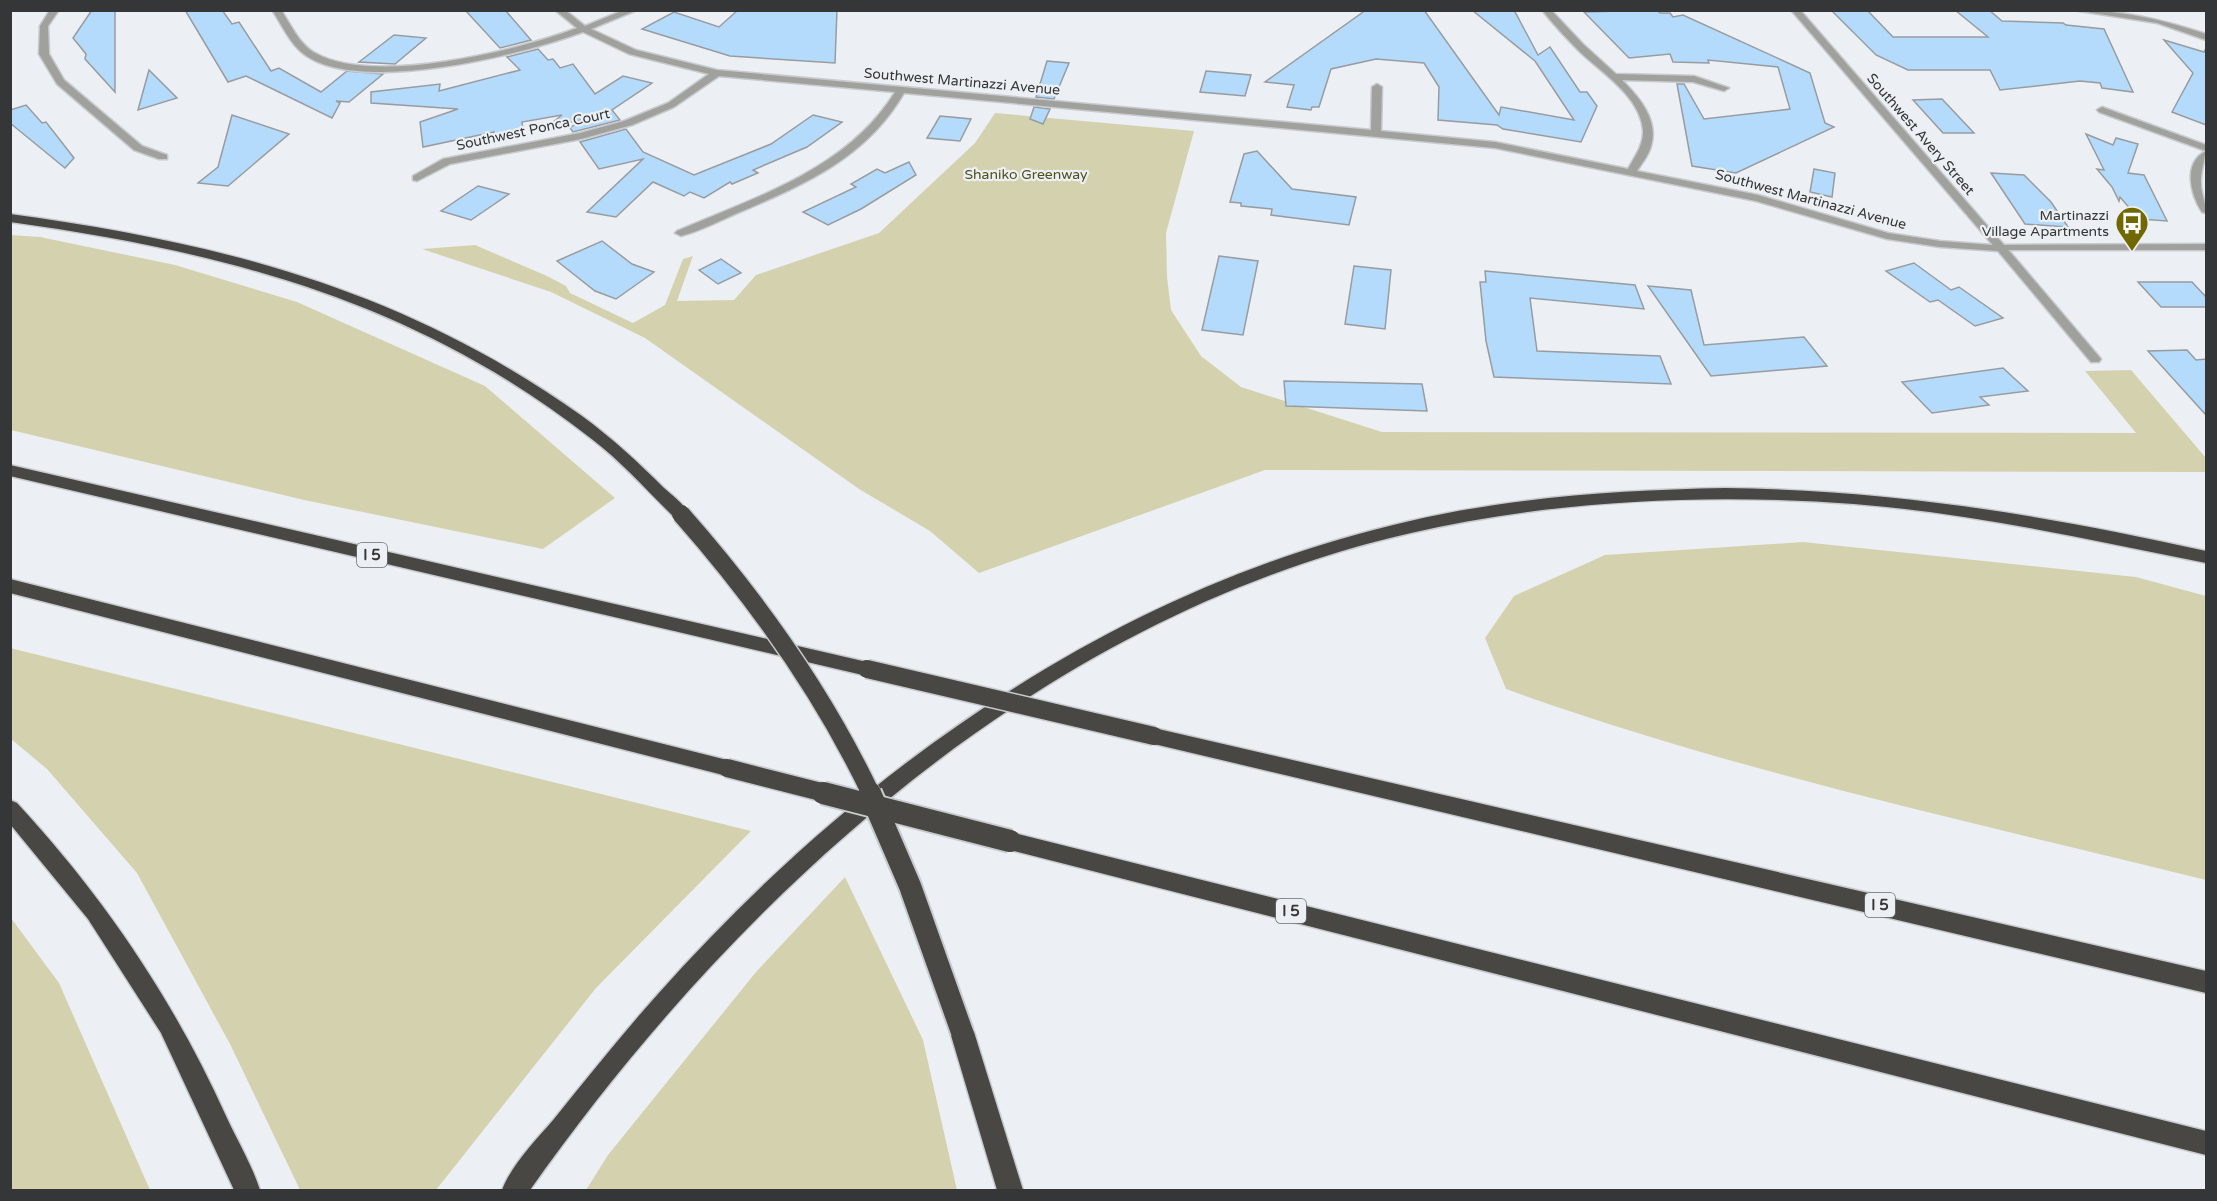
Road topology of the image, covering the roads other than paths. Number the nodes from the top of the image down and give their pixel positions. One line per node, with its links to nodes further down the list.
1 (55, 10): 21 (street)
2 (276, 10): 10 (street)
3 (559, 10): 10 (street, Southwest Martinazzi Avenue)
4 (633, 10): 10 (street)
5 (1546, 10): 13 (street)
6 (1795, 10): 28 (street, Southwest Avery Street)
7 (2078, 10): 9 (street)
8 (2159, 10): 9 (street)
9 (2158, 21): 11 (street)
10 (584, 30): 12 (street, Southwest Martinazzi Avenue)
11 (2206, 37)
12 (717, 73): 16 (street, Southwest Martinazzi Avenue); 23 (street, Southwest Ponca Court)
13 (1615, 77): 15 (street); 22 (street)
14 (1377, 87): 18 (street)
15 (1724, 88)
16 (901, 91): 18 (street, Southwest Martinazzi Avenue); 26 (street)
17 (2102, 110): 19 (street)
18 (1376, 133): 22 (street, Southwest Martinazzi Avenue)
19 (2206, 148)
20 (2206, 154): 24 (street)
21 (163, 157)
22 (1632, 171): 28 (street, Southwest Martinazzi Avenue)
23 (417, 178)
24 (2206, 210)
25 (10, 218): 38 (highway, bridge)
26 (681, 233)
27 (2206, 247): 28 (street, Southwest Martinazzi Avenue)
28 (2001, 248): 29 (street, Southwest Avery Street)
29 (2095, 359)
30 (10, 470): 34 (highway, I 5, bridge)
31 (2206, 557): 37 (highway)
32 (10, 586): 35 (highway, I 5, bridge)
33 (10, 809): 36 (highway)
34 (2206, 982)
35 (2206, 1143)
36 (247, 1191)
37 (515, 1191)
38 (1010, 1191)

